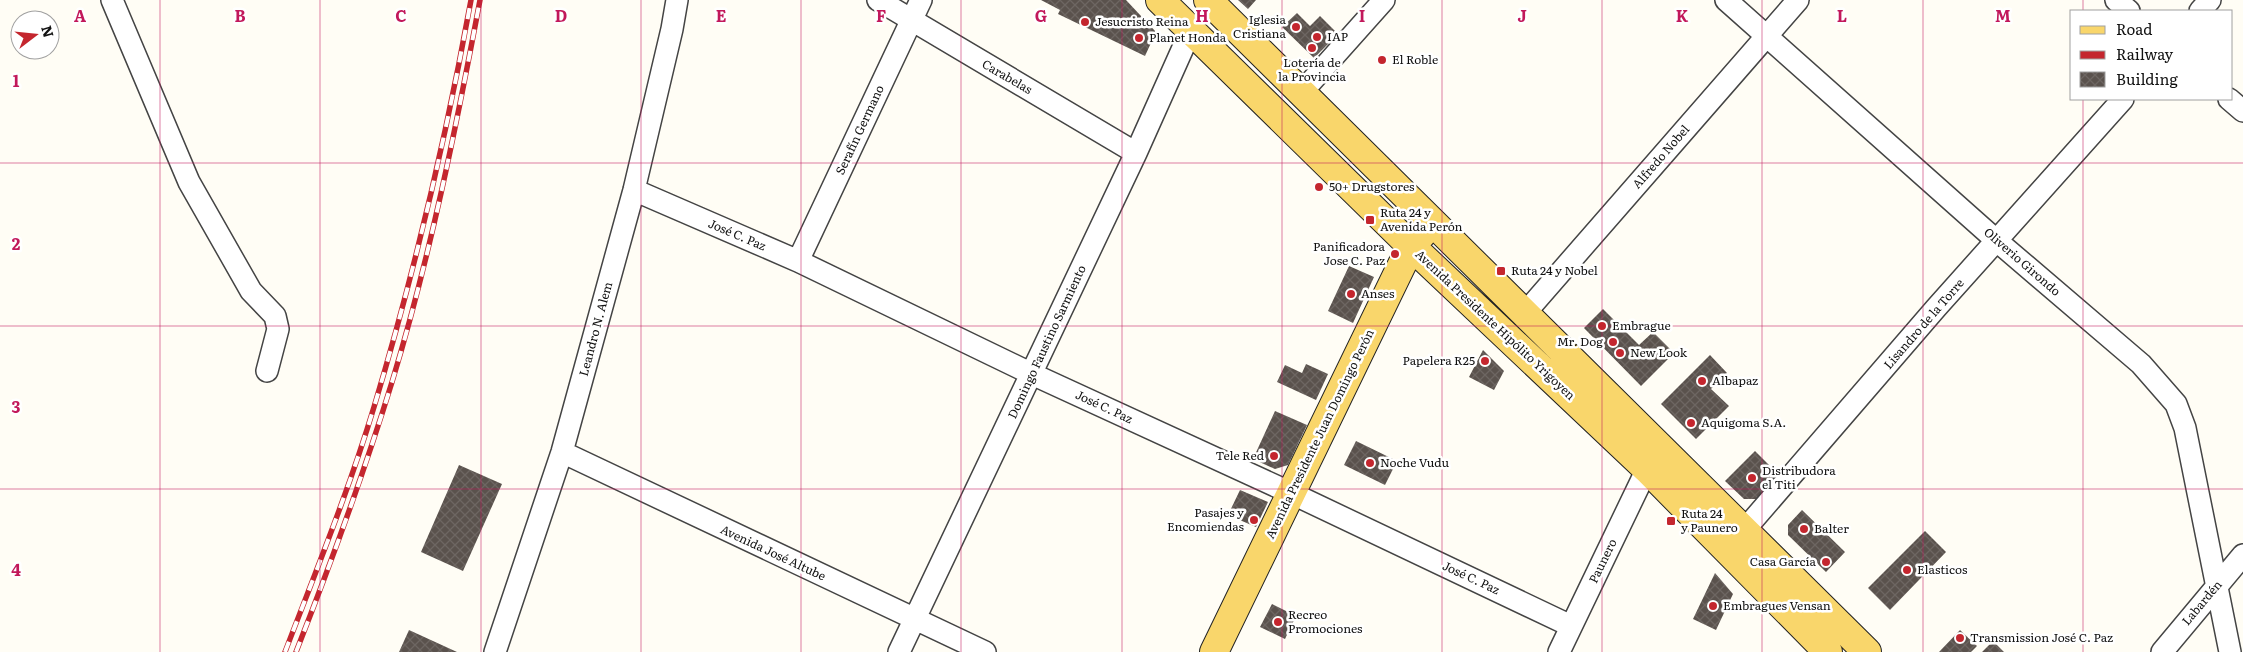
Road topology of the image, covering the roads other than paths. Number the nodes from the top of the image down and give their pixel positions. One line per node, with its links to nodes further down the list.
1 (112, 0): 28 (street)
2 (677, 0): 22 (street, Leandro N. Alem)
3 (878, 0): 14 (street, Carabelas)
4 (922, 0): 14 (street, Serafín Germano)
5 (1160, 0): 15 (main road, Avenida Presidente Hipólito Yrigoyen)
6 (1208, 0): 17 (main road, Avenida Presidente Hipólito Yrigoyen)
7 (1384, 0): 17 (street)
8 (1726, 0): 16 (street, Oliverio Girondo)
9 (1798, 0): 16 (street, Alfredo Nobel)
10 (2116, 0): 12 (street)
11 (2210, 0): 13 (street)
12 (2128, 10)
13 (2201, 10)
14 (911, 20): 21 (street, Carabelas); 26 (street, Serafín Germano)
15 (1191, 30): 21 (street, Domingo Faustino Sarmiento); 25 (main road, Avenida Presidente Hipólito Yrigoyen)
16 (1767, 35): 24 (street, Oliverio Girondo); 27 (street, Alfredo Nobel)
17 (1301, 93): 23 (main road, Avenida Presidente Hipólito Yrigoyen)
18 (2122, 100): 24 (street, Lisandro de la Torre)
19 (2230, 100): 20 (street)
20 (2243, 111)
21 (1136, 153): 29 (street, Domingo Faustino Sarmiento)
22 (634, 190): 26 (street, José C. Paz); 30 (street, Leandro N. Alem)
23 (1432, 221): 25 (main road, Avenida Presidente Juan Domingo Perón); 27 (main road, Avenida Presidente Hipólito Yrigoyen)
24 (1997, 241): 33 (street, Lisandro de la Torre); 35 (street, Oliverio Girondo)
25 (1411, 246): 31 (main road, Avenida Presidente Hipólito Yrigoyen); 32 (main road, Avenida Presidente Juan Domingo Perón)
26 (798, 261): 29 (street, José C. Paz)
27 (1525, 313): 33 (main road, Avenida Presidente Hipólito Yrigoyen)
28 (267, 372)
29 (1032, 374): 32 (street, José C. Paz); 36 (street, Domingo Faustino Sarmiento)
30 (562, 452): 36 (street, Avenida José Altube); 38 (street, Leandro N. Alem)
31 (1647, 469): 33 (main road, Avenida Presidente Hipólito Yrigoyen); 37 (street, Paunero)
32 (1292, 493): 37 (street, José C. Paz); 41 (main road, Avenida Presidente Juan Domingo Perón)
33 (1735, 541): 43 (main road, Avenida Presidente Hipólito Yrigoyen); 44 (main road, Avenida Presidente Hipólito Yrigoyen)
34 (2243, 555): 35 (street, Labardén)
35 (2229, 576): 45 (street, Labardén); 46 (street, Oliverio Girondo)
36 (915, 620): 39 (street, Domingo Faustino Sarmiento); 40 (street, Avenida José Altube)
37 (1572, 626): 42 (street, Paunero)
38 (495, 652)
39 (899, 652)
40 (985, 652)
41 (1214, 652)
42 (1559, 652)
43 (1828, 652)
44 (1867, 652)
45 (2162, 652)
46 (2230, 652)

